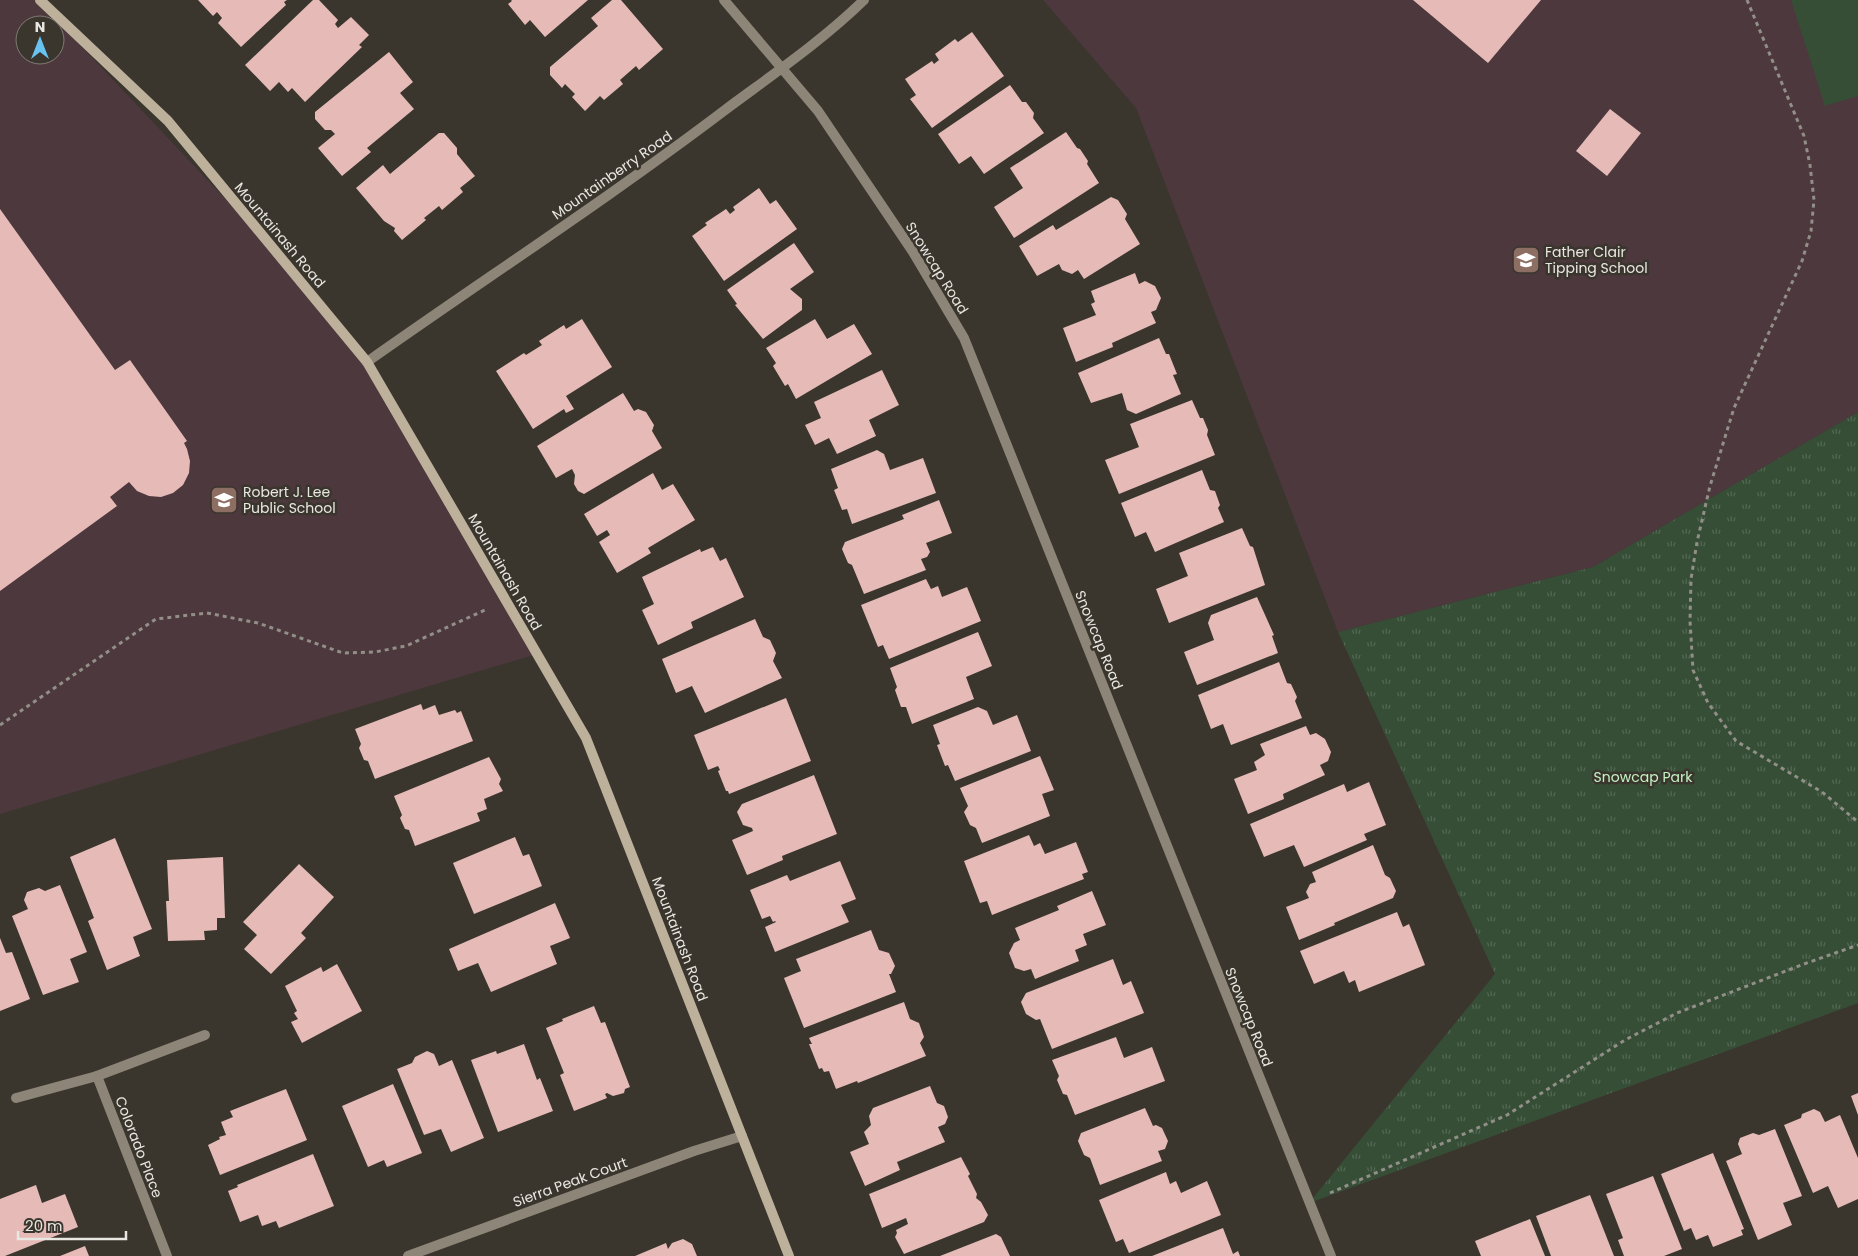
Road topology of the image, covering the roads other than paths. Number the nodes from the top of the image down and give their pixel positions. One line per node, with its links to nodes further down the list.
1 (40, 0): 5 (street, Mountainash Road)
2 (724, 0): 4 (street, Snowcap Road)
3 (864, 0): 4 (street, Mountainberry Road)
4 (781, 68): 5 (street, Mountainberry Road); 13 (street, Snowcap Road)
5 (367, 362): 9 (street, Mountainash Road)
6 (205, 1035): 7 (street)
7 (97, 1076): 8 (street); 10 (street, Colorado Place)
8 (16, 1098)
9 (742, 1136): 11 (street, Sierra Peak Court); 12 (street, Mountainash Road)
10 (167, 1256)
11 (408, 1256)
12 (789, 1256)
13 (1331, 1256)

